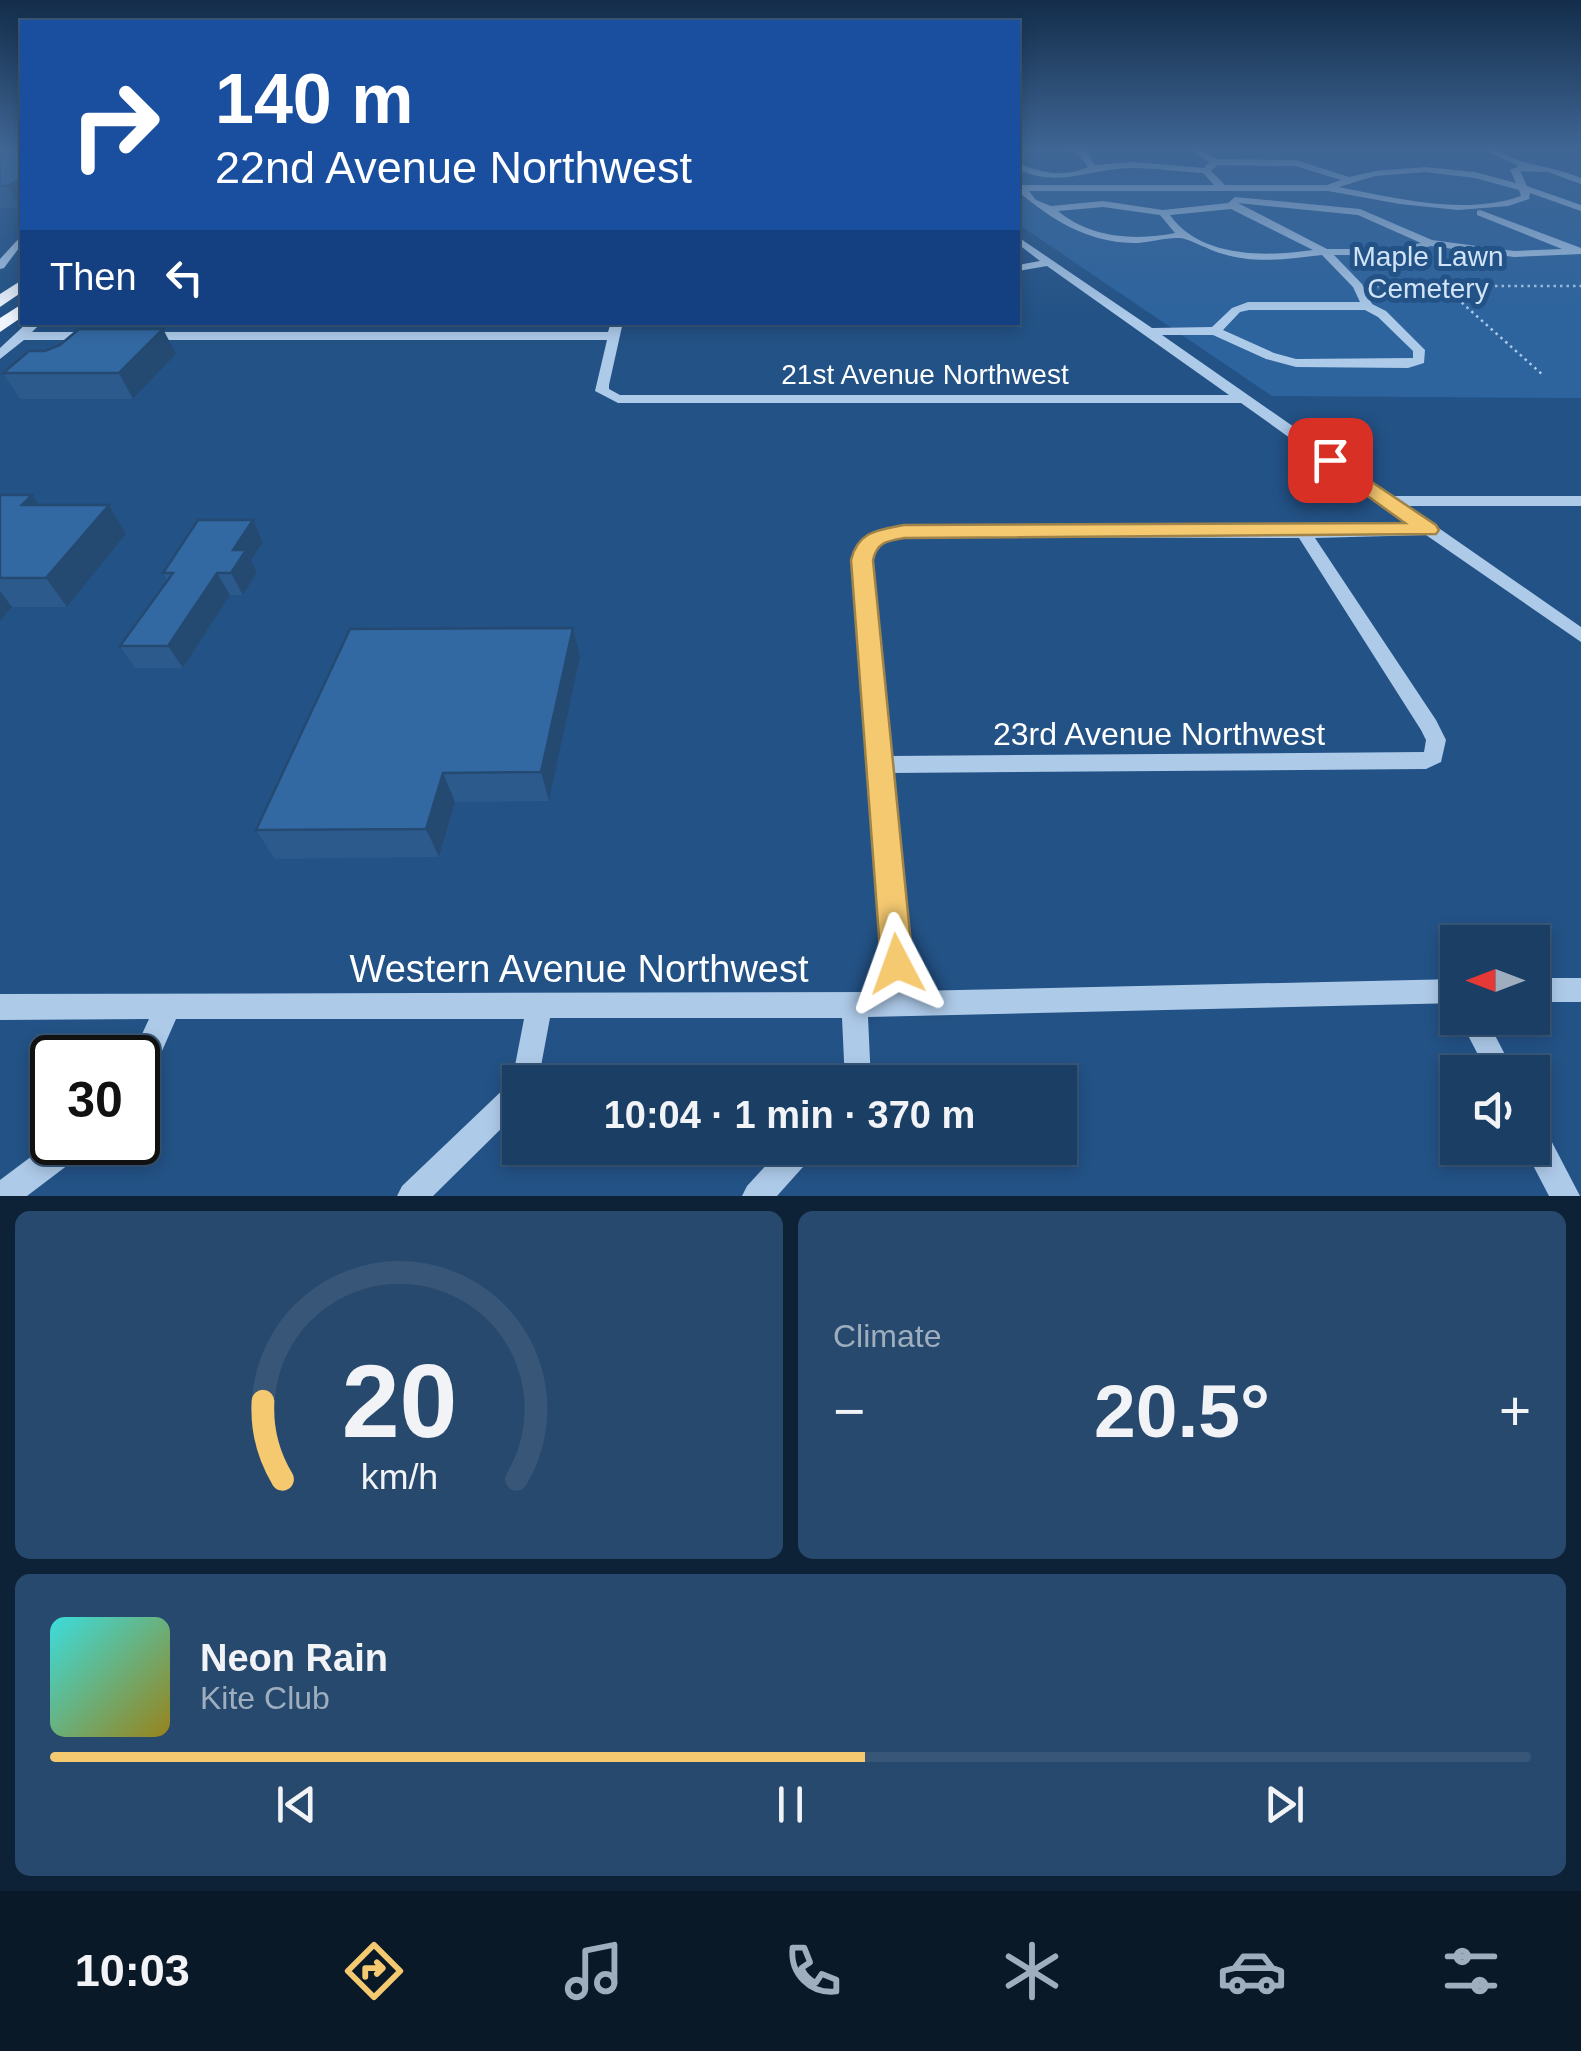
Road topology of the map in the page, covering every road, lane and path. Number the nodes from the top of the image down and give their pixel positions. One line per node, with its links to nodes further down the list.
1 (1042, 206): 10 (street)
2 (1084, 206): 10 (street)
3 (1117, 206): 11 (street)
4 (1217, 206): 11 (street)
5 (1236, 206): 18 (street)
6 (1262, 206): 12 (street)
7 (1369, 206): 12 (street)
8 (1456, 206): 9 (street); 17 (street)
9 (1462, 206)
10 (1050, 209): 13 (street)
11 (1163, 212): 13 (street)
12 (1360, 212): 16 (street)
13 (1182, 234): 18 (street)
14 (20, 241): 20 (street)
15 (1020, 241): 19 (street)
16 (1430, 243): 17 (street); 18 (street)
17 (1580, 251)
18 (1324, 252): 22 (street)
19 (1050, 262): 21 (street); 33 (street)
20 (0, 266)
21 (1020, 268)
22 (1358, 286): 23 (path); 27 (street)
23 (1443, 286): 24 (path); 38 (path)
24 (1581, 286)
25 (20, 287): 26 (main road)
26 (0, 302)
27 (1367, 306): 32 (street); 32 (street)
28 (20, 311): 30 (main road)
29 (33, 325): 34 (street)
30 (0, 328)
31 (616, 329): 36 (street); 39 (street, 21st Avenue Northwest)
32 (1215, 331): 33 (street)
33 (1148, 332): 39 (street)
34 (20, 336): 35 (street); 37 (street)
35 (99, 336)
36 (119, 336)
37 (0, 354)
38 (1544, 376)
39 (1243, 399): 40 (street)
40 (1389, 501): 41 (street); 42 (street)
41 (1581, 501)
42 (1428, 530): 43 (street); 44 (street)
43 (1304, 533): 45 (street); 45 (street, 23rd Avenue Northwest)
44 (1581, 636)
45 (881, 765): 49 (street)
46 (1550, 990): 47 (street)
47 (1581, 990)
48 (1440, 991): 49 (street, Western Avenue Northwest)
49 (900, 1004): 50 (street, Western Avenue Northwest)
50 (854, 1005): 53 (street, Western Avenue Northwest); 56 (street)
51 (0, 1007): 52 (street, Western Avenue Northwest)
52 (168, 1007): 53 (street, Western Avenue Northwest); 54 (street)
53 (538, 1008): 55 (street)
54 (155, 1035)
55 (527, 1065)
56 (857, 1065)
57 (502, 1108): 62 (street)
58 (44, 1165): 61 (street)
59 (785, 1165): 63 (street)
60 (1548, 1165): 64 (street)
61 (3, 1196)
62 (412, 1196)
63 (757, 1196)
64 (1565, 1196)

